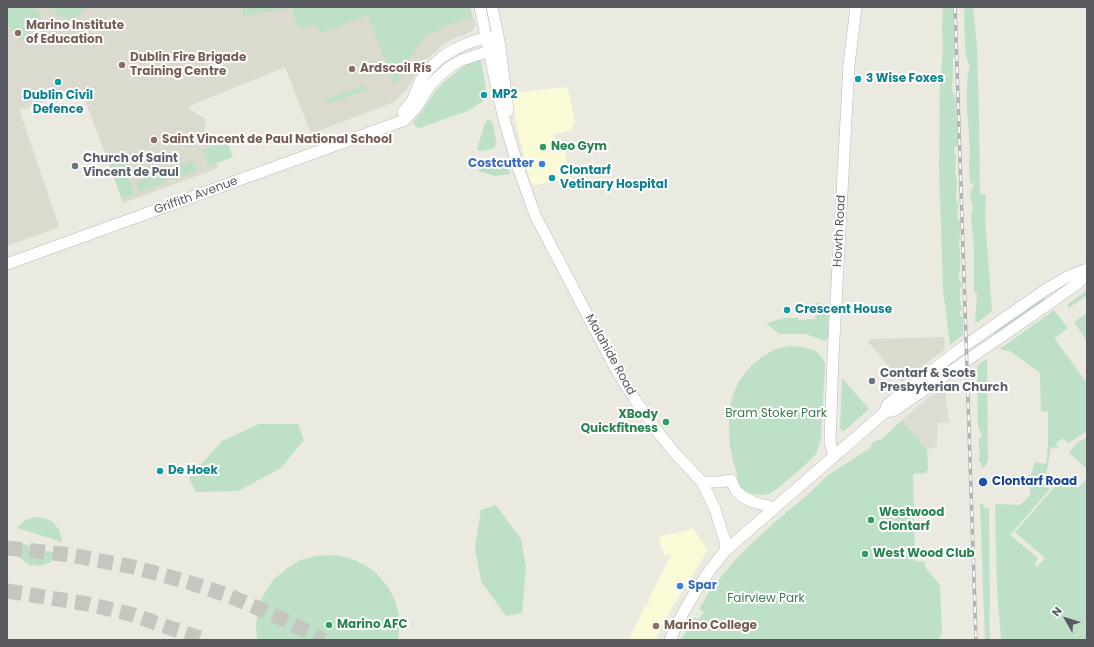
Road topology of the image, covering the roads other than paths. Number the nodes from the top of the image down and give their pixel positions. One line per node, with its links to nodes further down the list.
1 (480, 7): 4 (main road, Malahide Road)
2 (492, 7): 5 (main road, Malahide Road)
3 (856, 7): 15 (main road, Howth Road)
4 (487, 37): 5 (main road); 6 (main road, Malahide Road); 7 (main road, Griffith Avenue)
5 (500, 41): 6 (main road, Griffith Avenue); 10 (main road, Malahide Road)
6 (489, 51): 8 (main road, Griffith Avenue); 10 (main road, Malahide Road)
7 (442, 57): 8 (main road); 9 (main road, Griffith Avenue)
8 (451, 66): 9 (main road, Griffith Avenue)
9 (386, 127): 11 (main road, Griffith Avenue)
10 (512, 147): 16 (main road, Malahide Road)
11 (7, 264)
12 (1087, 269): 14 (main road)
13 (1087, 274): 14 (main road)
14 (885, 412): 15 (main road)
15 (836, 455): 17 (main road)
16 (702, 482): 17 (main road); 18 (main road, Malahide Road)
17 (772, 510): 18 (main road)
18 (725, 550): 19 (main road)
19 (670, 640)

